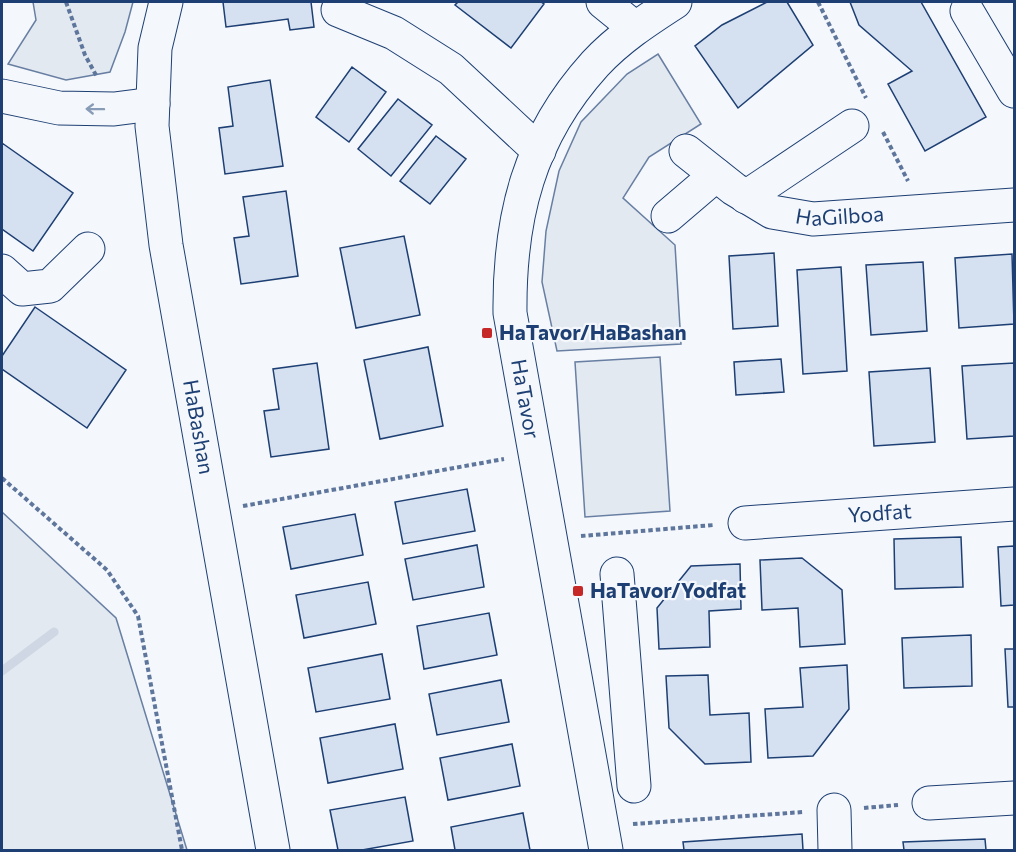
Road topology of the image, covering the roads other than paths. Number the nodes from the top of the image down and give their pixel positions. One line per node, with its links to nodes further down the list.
1 (166, 2): 9 (street, HaBashan)
2 (603, 2): 6 (street)
3 (675, 2): 6 (street, HaTavor)
4 (338, 10): 11 (street)
5 (967, 11): 7 (street)
6 (635, 28): 11 (street, HaTavor)
7 (1014, 91)
8 (2, 96): 9 (street, one-way to 8)
9 (153, 104): 29 (street, HaBashan)
10 (852, 126): 14 (street)
11 (538, 151): 23 (street, HaTavor)
12 (686, 151): 13 (street, HaGilboa)
13 (716, 175): 14 (street, HaGilboa); 16 (street)
14 (746, 197): 15 (street, HaGilboa)
15 (1014, 205)
16 (668, 216)
17 (88, 249): 18 (street)
18 (2, 271)
19 (1014, 504): 20 (street, Yodfat)
20 (745, 523)
21 (617, 574): 22 (street)
22 (626, 684): 23 (street); 24 (street)
23 (577, 689): 28 (street, HaTavor)
24 (634, 786)
25 (1014, 798): 26 (street)
26 (929, 803)
27 (834, 810): 30 (street)
28 (604, 838)
29 (273, 850)
30 (836, 850)

